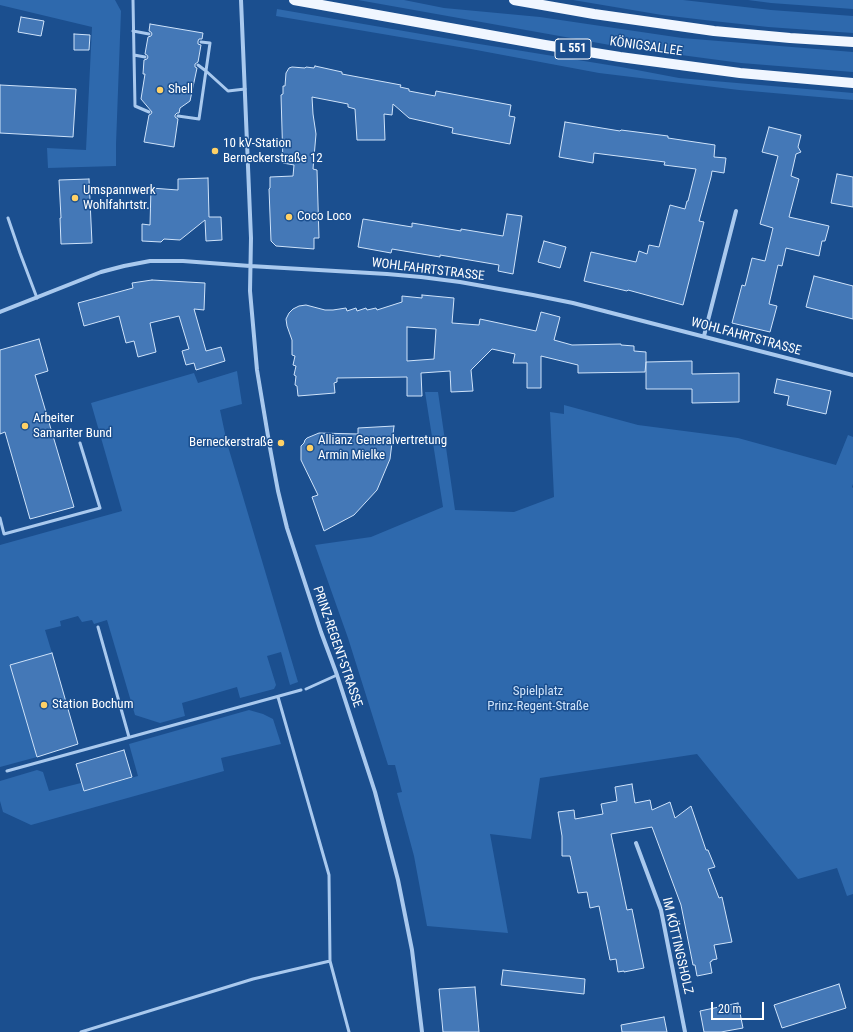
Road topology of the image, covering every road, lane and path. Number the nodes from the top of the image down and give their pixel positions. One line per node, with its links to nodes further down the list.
1 (132, 0): 5 (lane)
2 (241, 0): 14 (street)
3 (294, 0): 13 (main road, KÖNIGSALLEE / L 551)
4 (514, 0): 8 (main road, KÖNIGSALLEE)
5 (133, 31): 6 (lane); 9 (lane)
6 (149, 34)
7 (201, 42): 12 (lane)
8 (853, 42)
9 (134, 55): 10 (lane); 15 (lane)
10 (145, 57)
11 (198, 65): 12 (lane)
12 (206, 71): 14 (lane); 16 (lane)
13 (853, 83)
14 (245, 90): 19 (street)
15 (149, 112)
16 (178, 116)
17 (736, 211): 22 (street)
18 (8, 218): 20 (lane)
19 (250, 266): 20 (street, WOHLFAHRTSTRASSE); 22 (street, WOHLFAHRTSTRASSE); 27 (street, PRINZ-REGENT-STRASSE)
20 (37, 298): 21 (street, WOHLFAHRTSTRASSE)
21 (0, 312)
22 (704, 336): 23 (street, WOHLFAHRTSTRASSE)
23 (853, 375)
24 (80, 443): 25 (lane)
25 (0, 518)
26 (98, 627): 31 (lane)
27 (337, 675): 28 (lane); 37 (street, PRINZ-REGENT-STRASSE)
28 (306, 689)
29 (301, 690): 30 (lane)
30 (278, 697): 31 (lane); 34 (lane)
31 (129, 738): 32 (lane)
32 (7, 771)
33 (636, 843): 38 (street, IM KÖTTINGSHOLZ)
34 (330, 961): 35 (lane); 36 (lane)
35 (81, 1032)
36 (349, 1032)
37 (422, 1032)
38 (685, 1032)

